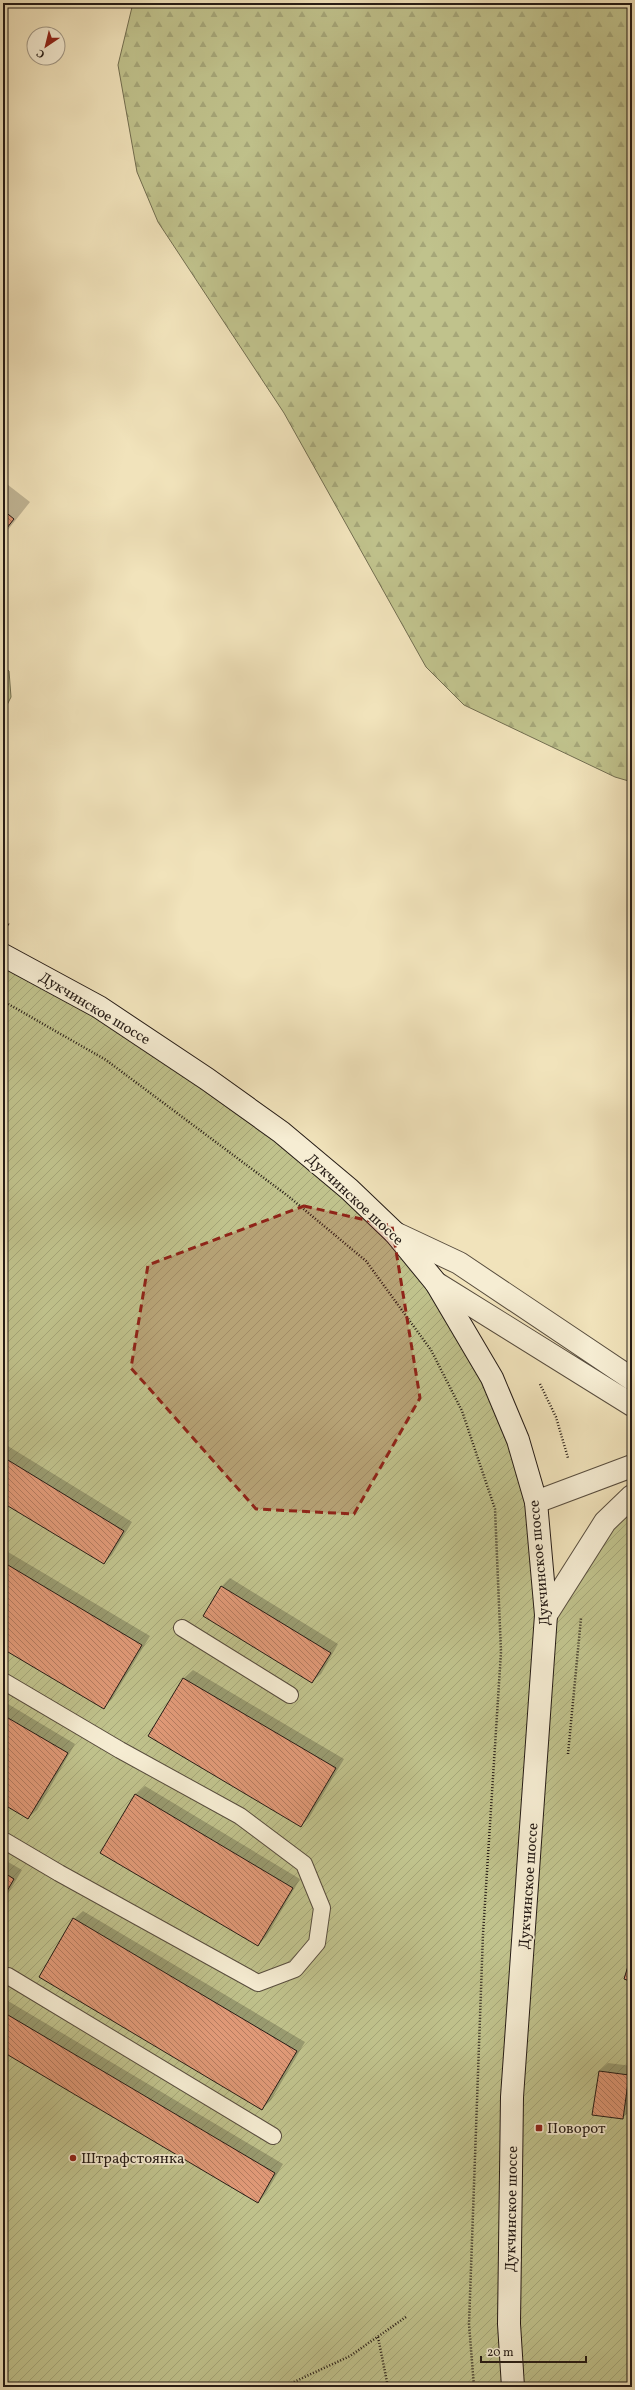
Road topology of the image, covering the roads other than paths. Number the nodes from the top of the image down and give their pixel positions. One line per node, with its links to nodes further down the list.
1 (3, 955): 2 (street, Дукчинское шоссе)
2 (395, 1233): 3 (street, Дукчинское шоссе); 4 (street)
3 (436, 1283): 5 (street); 8 (street, Дукчинское шоссе)
4 (632, 1379)
5 (632, 1405)
6 (632, 1466): 8 (street)
7 (632, 1496): 9 (street)
8 (536, 1502): 9 (street, Дукчинское шоссе)
9 (546, 1615): 16 (street, Дукчинское шоссе)
10 (182, 1628): 12 (lane)
11 (3, 1681): 13 (lane)
12 (290, 1695)
13 (3, 1840)
14 (8, 1976): 15 (lane)
15 (273, 2136)
16 (513, 2387)

